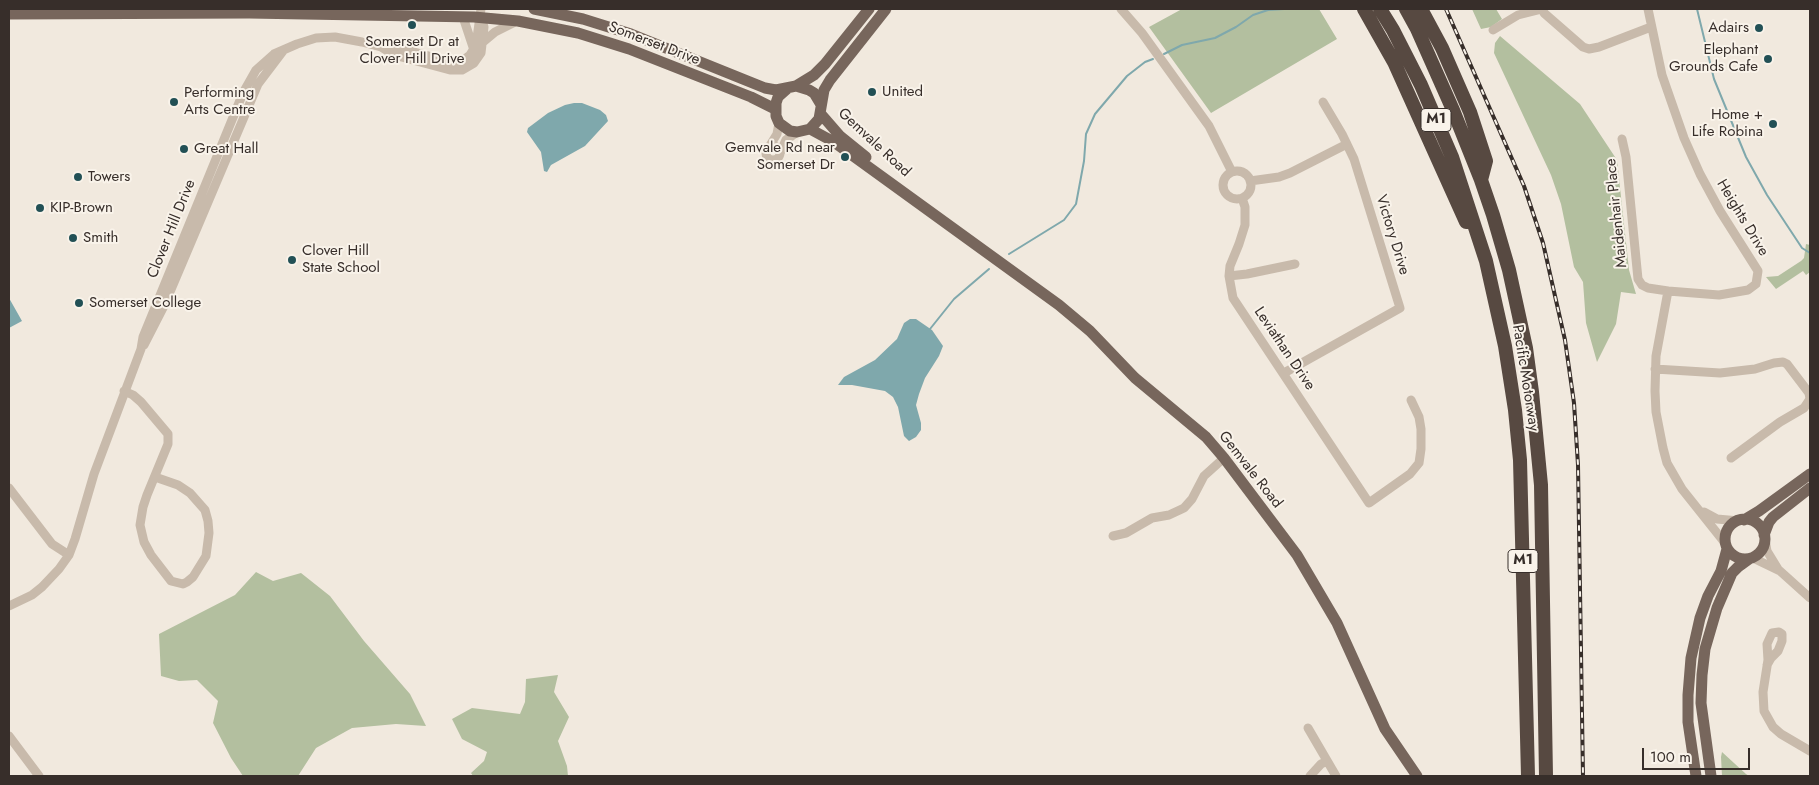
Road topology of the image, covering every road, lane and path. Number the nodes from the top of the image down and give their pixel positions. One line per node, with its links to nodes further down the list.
1 (534, 9): 20 (main road, Somerset Drive)
2 (869, 9): 20 (main road)
3 (886, 9): 22 (main road)
4 (1121, 9): 31 (street)
5 (1364, 9): 36 (highway)
6 (1380, 9): 36 (highway, Pacific Motorway / M1)
7 (1406, 9): 32 (highway, Pacific Motorway / M1)
8 (1421, 9): 32 (highway)
9 (1542, 9): 15 (street); 16 (street)
10 (1648, 9): 15 (street, Heights Drive)
11 (481, 13): 13 (main road, Somerset Drive); 14 (main road, Somerset Drive); 17 (street, Clover Hill Drive); 19 (street)
12 (9, 14): 13 (main road, Somerset Drive)
13 (463, 17): 19 (street)
14 (518, 21): 17 (street); 23 (main road, Somerset Drive)
15 (1651, 27): 39 (street, Heights Drive)
16 (1494, 30)
17 (483, 42): 18 (street, Clover Hill Drive)
18 (381, 47): 19 (street, Clover Hill Drive); 42 (street, Clover Hill Drive)
19 (474, 50)
20 (792, 88): 22 (main road, Somerset Drive); 23 (main road)
21 (1323, 102): 28 (street)
22 (820, 108): 25 (main road); 34 (main road, Gemvale Road)
23 (775, 109): 24 (main road)
24 (779, 122): 26 (main road); 29 (street)
25 (810, 129): 26 (main road); 34 (main road, Gemvale Road)
26 (797, 132): 30 (street)
27 (1622, 139): 39 (street, Maidenhair Place)
28 (1347, 144): 33 (street); 41 (street, Victory Drive)
29 (769, 147): 30 (street); 30 (street)
30 (780, 152)
31 (1232, 172): 33 (street); 35 (street)
32 (1481, 180): 71 (highway, Pacific Motorway / M1)
33 (1250, 181): 35 (street)
34 (908, 195): 45 (main road, Gemvale Road)
35 (1242, 198): 38 (street, Leviathan Drive)
36 (1479, 236): 70 (highway, Pacific Motorway / M1)
37 (1295, 264): 38 (street)
38 (1229, 276): 41 (street, Leviathan Drive)
39 (1668, 291): 40 (street)
40 (1655, 368): 43 (street); 51 (street)
41 (1284, 373): 44 (street, Leviathan Drive)
42 (124, 392): 48 (street); 56 (street, Clover Hill Drive)
43 (1810, 399): 46 (street)
44 (1411, 400)
45 (1224, 458): 53 (street); 69 (main road, Gemvale Road)
46 (1732, 458)
47 (1810, 474): 52 (main road)
48 (155, 477): 48 (street)
49 (9, 488): 56 (street)
50 (1810, 488): 54 (main road)
51 (1695, 507): 52 (street); 55 (street)
52 (1741, 520): 54 (main road); 55 (main road)
53 (1113, 536)
54 (1765, 538): 57 (main road); 58 (street)
55 (1726, 546): 57 (main road); 72 (main road)
56 (69, 555): 60 (street, Clover Hill Drive)
57 (1751, 558): 58 (street); 73 (main road)
58 (1780, 571): 59 (street)
59 (1810, 598)
60 (9, 606)
61 (1767, 666): 64 (street)
62 (1308, 728): 65 (street)
63 (9, 736): 66 (street)
64 (1810, 751)
65 (1327, 760): 67 (street); 68 (street)
66 (39, 776)
67 (1310, 776)
68 (1336, 776)
69 (1416, 776)
70 (1528, 776)
71 (1546, 776)
72 (1696, 776)
73 (1711, 776)

